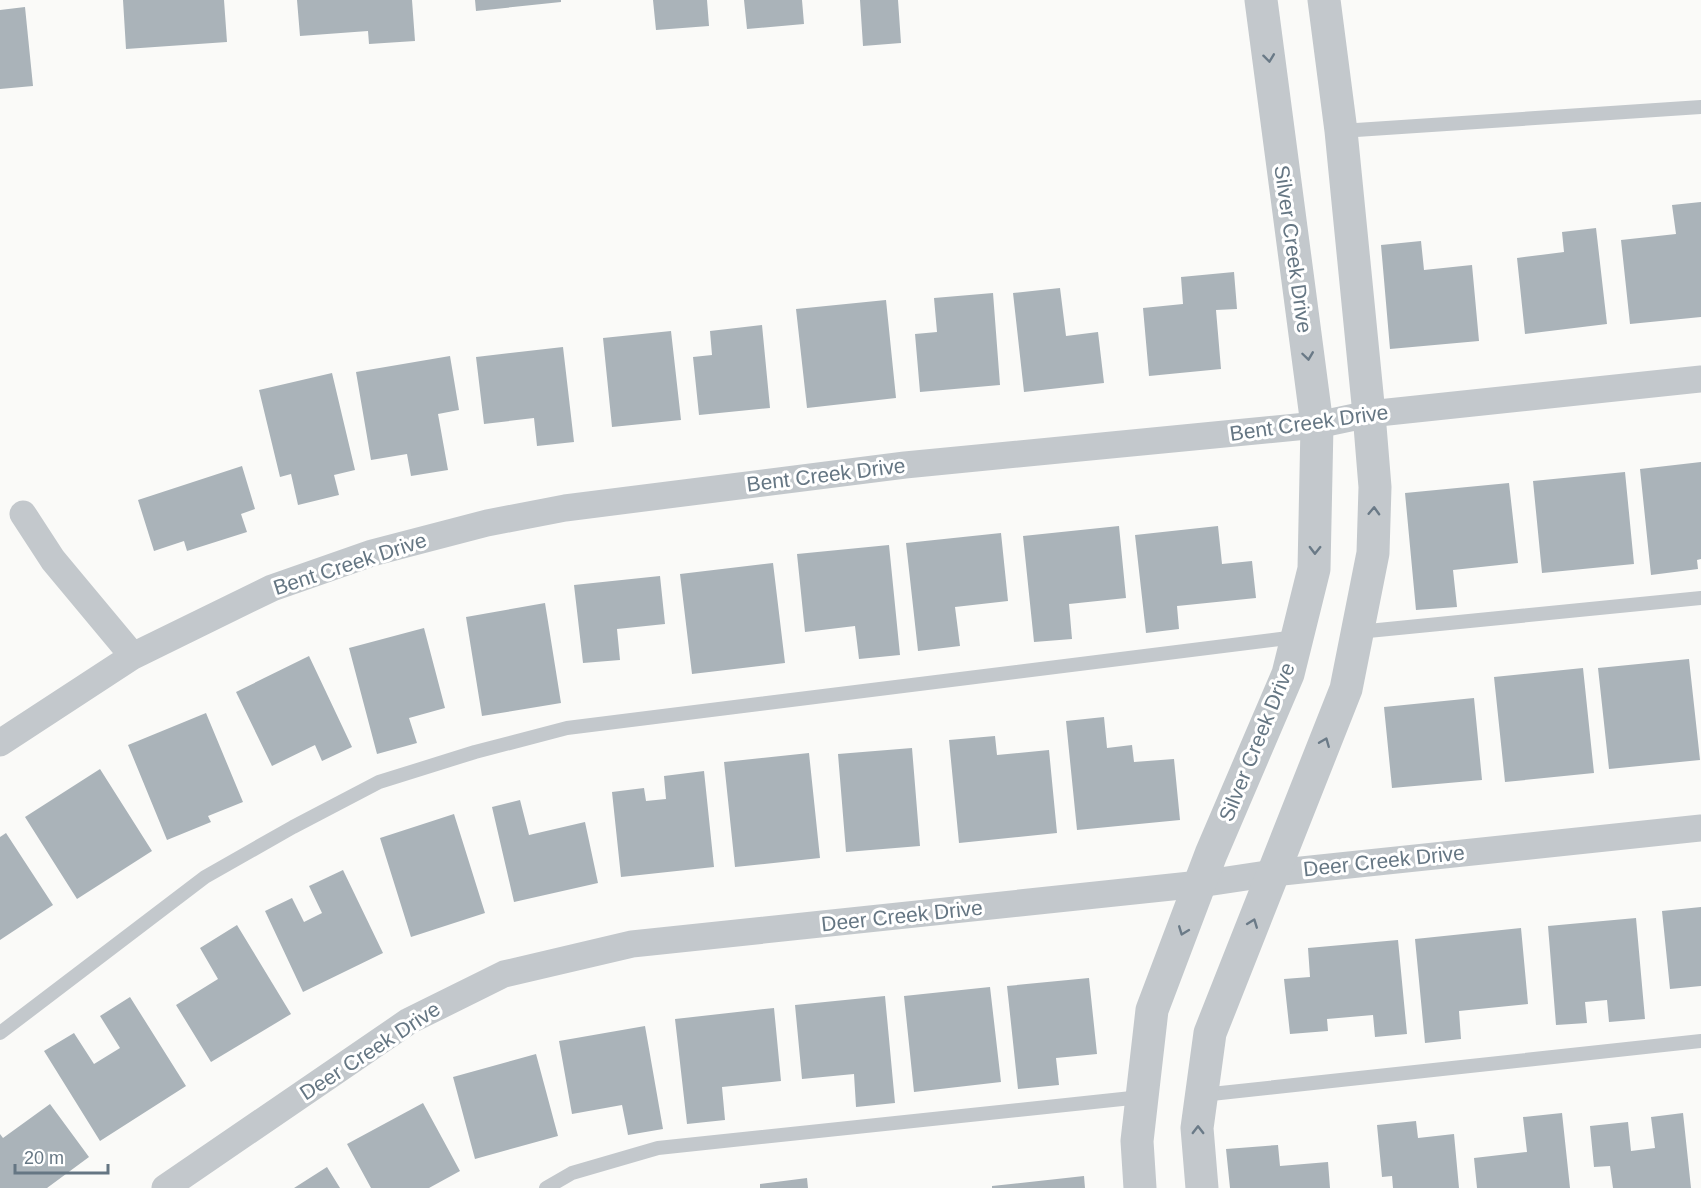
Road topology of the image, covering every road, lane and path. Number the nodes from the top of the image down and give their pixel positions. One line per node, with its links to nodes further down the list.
1 (1262, 0): 7 (street, Silver Creek Drive, one-way to 7)
2 (1324, 0): 4 (street)
3 (1701, 106): 4 (lane)
4 (1341, 131): 6 (street)
5 (1701, 379): 6 (street, Bent Creek Drive)
6 (1369, 414): 7 (street, Bent Creek Drive); 10 (street, one-way to 6)
7 (1317, 425): 11 (street, Silver Creek Drive, one-way to 11); 12 (street, Bent Creek Drive)
8 (23, 514): 12 (street)
9 (1701, 598): 10 (lane)
10 (1358, 632): 15 (street, one-way to 10)
11 (1296, 637): 16 (street, Silver Creek Drive); 17 (lane)
12 (133, 656): 13 (street, Bent Creek Drive)
13 (0, 743)
14 (1701, 828): 15 (street, Deer Creek Drive)
15 (1273, 873): 16 (street, Deer Creek Drive); 19 (street, one-way to 15)
16 (1200, 884): 20 (street, Silver Creek Drive, one-way to 20); 21 (street, Deer Creek Drive)
17 (0, 1033)
18 (1701, 1041): 19 (lane)
19 (1200, 1095): 24 (street, one-way to 19)
20 (1141, 1097): 22 (lane); 23 (street, Silver Creek Drive)
21 (177, 1185)
22 (546, 1188)
23 (1140, 1188)
24 (1202, 1188)

